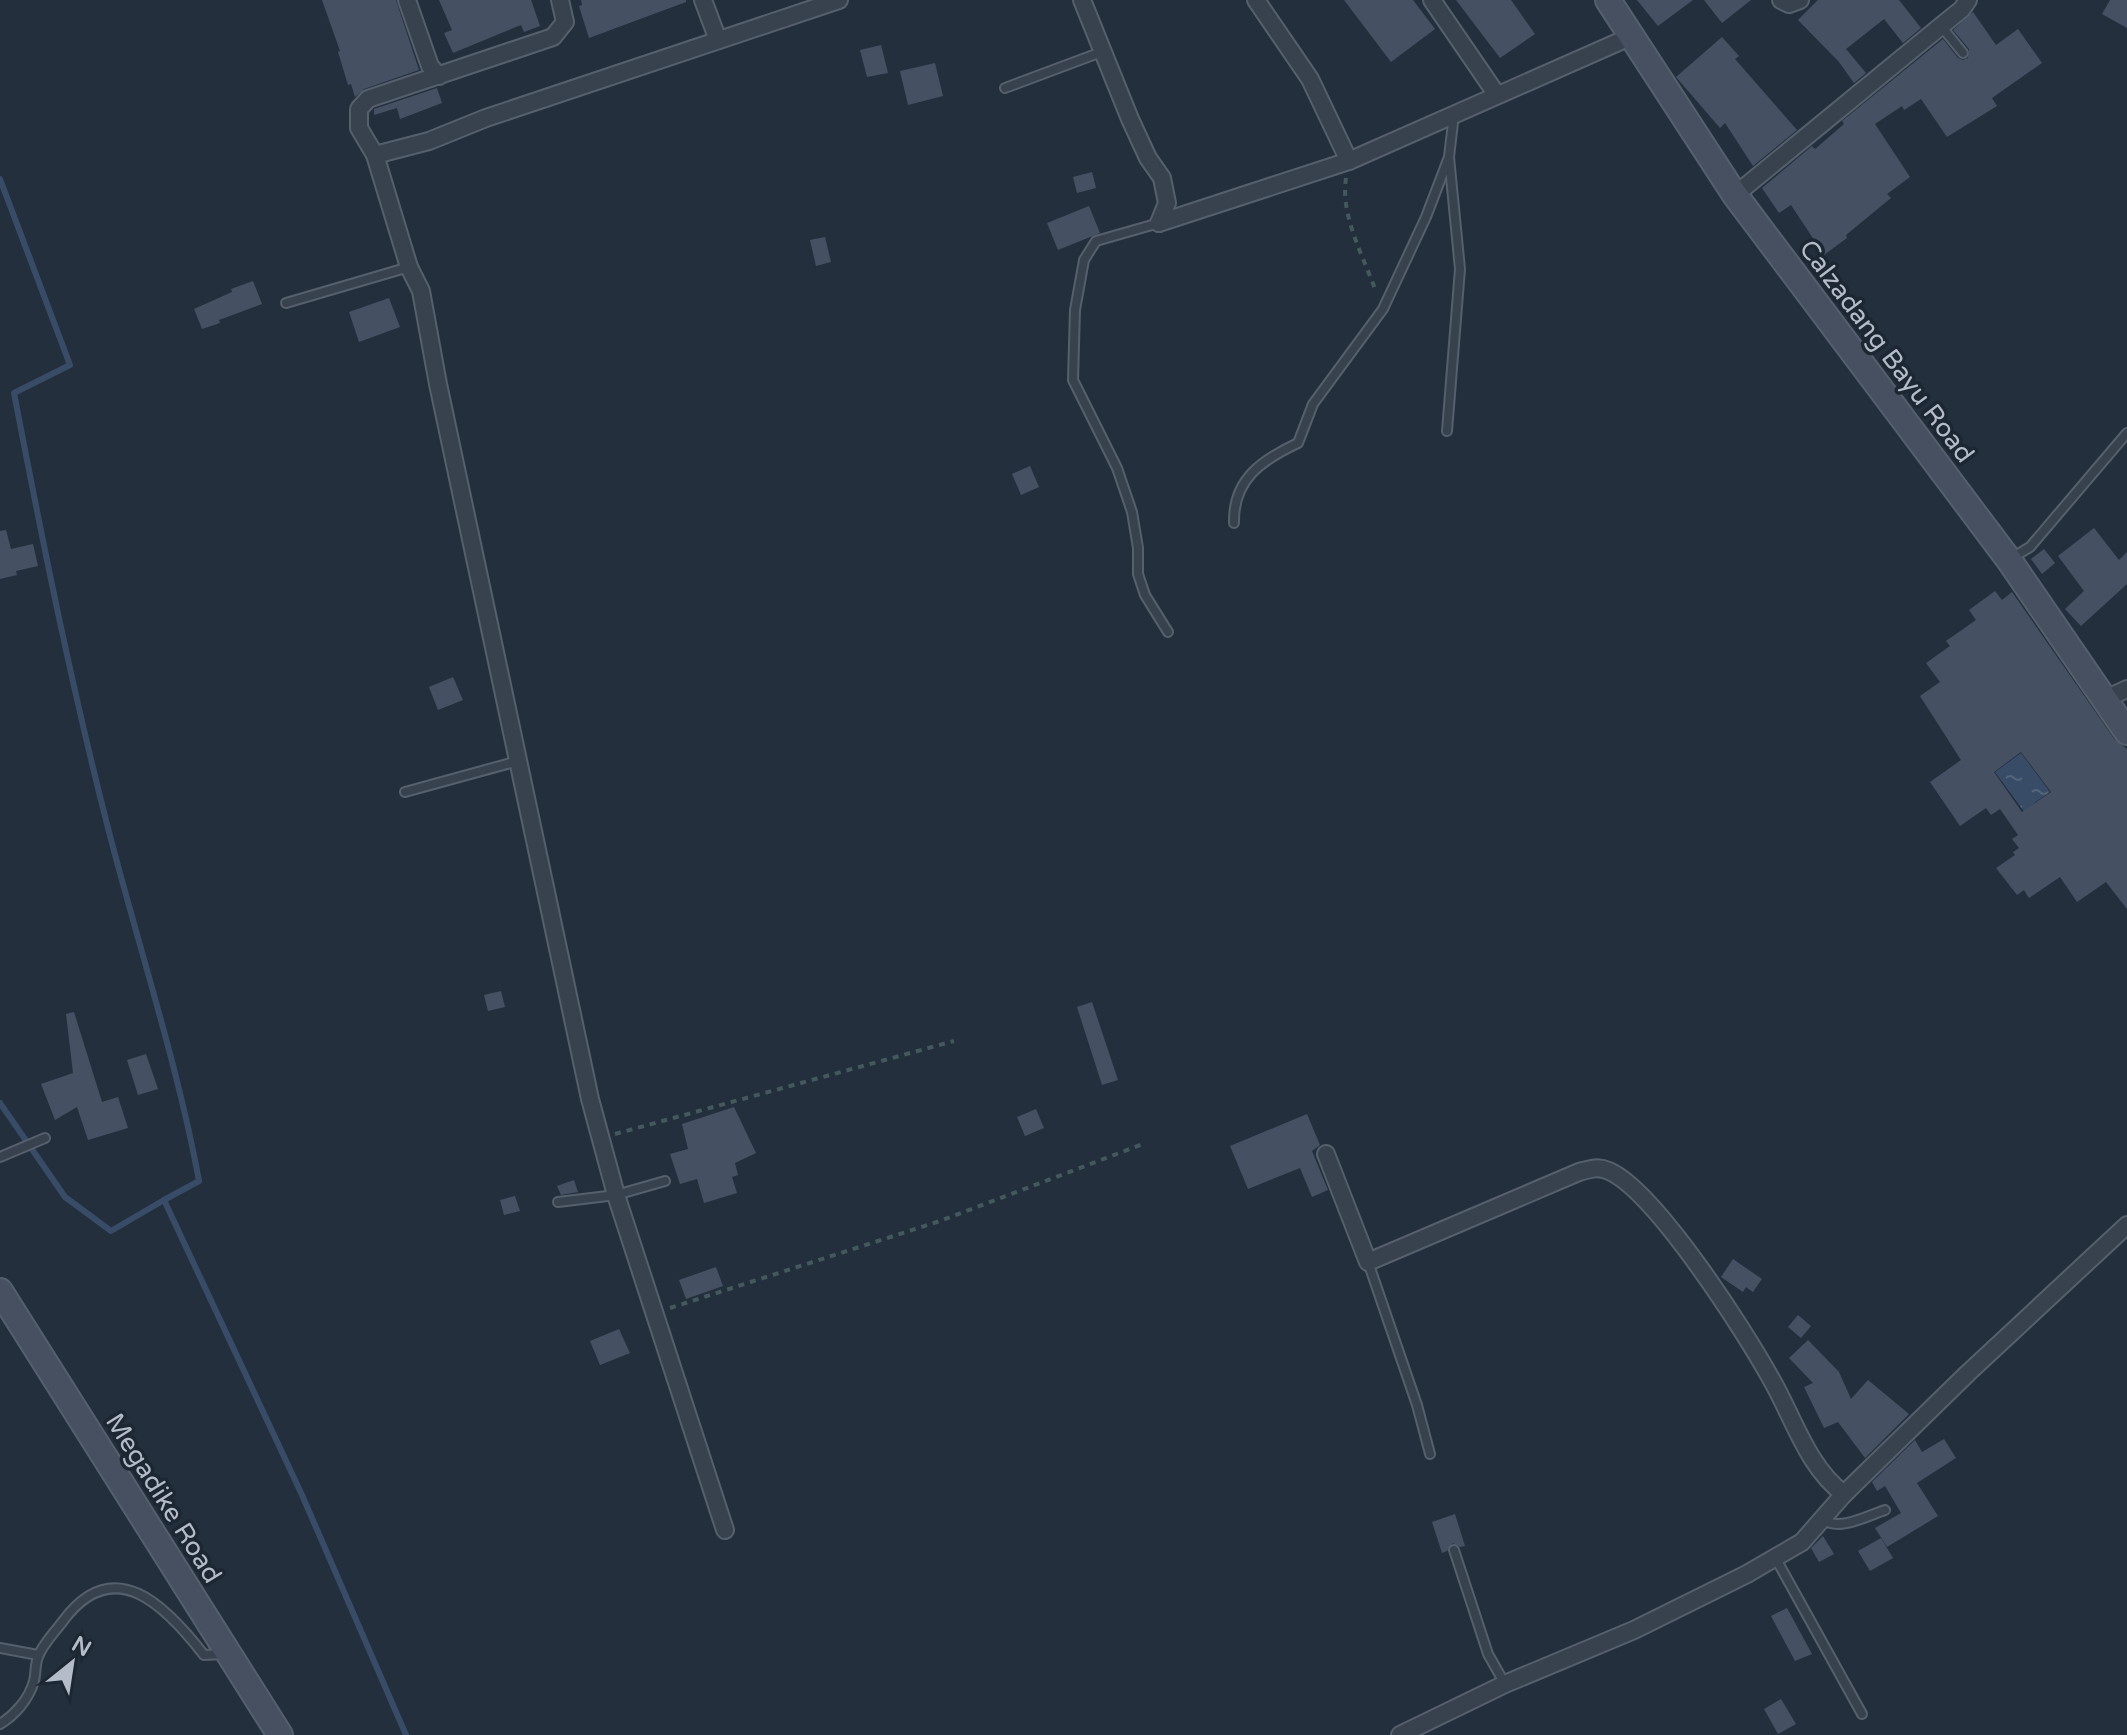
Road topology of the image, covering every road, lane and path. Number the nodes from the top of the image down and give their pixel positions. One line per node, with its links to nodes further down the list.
1 (407, 0): 17 (street)
2 (560, 0): 17 (street)
3 (703, 0): 14 (street)
4 (839, 0): 14 (street)
5 (1082, 0): 15 (street)
6 (1256, 0): 23 (street)
7 (1432, 0): 19 (street)
8 (1608, 0): 13 (street, Calzadang Bayu Road)
9 (1781, 0): 10 (street)
10 (1800, 0)
11 (1968, 0): 12 (street)
12 (1941, 26): 16 (lane); 24 (street)
13 (1632, 36): 19 (street); 24 (street, Calzadang Bayu Road)
14 (718, 40): 21 (street)
15 (1104, 51): 18 (lane); 25 (street)
16 (1963, 53)
17 (439, 76): 21 (street)
18 (1005, 88)
19 (1497, 95): 20 (street)
20 (1454, 113): 22 (lane); 23 (street)
21 (375, 155): 26 (street)
22 (1449, 157): 28 (lane); 29 (lane)
23 (1349, 161): 25 (street); 28 (path)
24 (1735, 195): 32 (street, Calzadang Bayu Road)
25 (1159, 223): 33 (lane)
26 (409, 267): 27 (lane); 37 (street)
27 (286, 303)
28 (1383, 309): 31 (lane)
29 (1447, 431)
30 (2127, 433): 32 (lane)
31 (1234, 523)
32 (2009, 560): 35 (street, Calzadang Bayu Road)
33 (1168, 632)
34 (2127, 689): 35 (street)
35 (2103, 700): 36 (street, Calzadang Bayu Road)
36 (2127, 732)
37 (518, 761): 38 (lane); 41 (street)
38 (405, 792)
39 (954, 1041): 41 (path)
40 (45, 1138): 44 (lane)
41 (601, 1138): 46 (street)
42 (1143, 1144): 51 (path)
43 (1326, 1154): 49 (street)
44 (0, 1157)
45 (665, 1181): 46 (lane)
46 (616, 1195): 47 (lane); 51 (street)
47 (558, 1202)
48 (2127, 1225): 53 (street)
49 (1368, 1262): 52 (lane); 53 (street)
50 (0, 1291): 60 (street, Megadike Road)
51 (656, 1313): 56 (street)
52 (1430, 1454)
53 (1844, 1494): 55 (street)
54 (1885, 1510): 55 (lane)
55 (1822, 1518): 58 (street)
56 (725, 1530)
57 (1454, 1550): 62 (lane)
58 (1776, 1559): 62 (street); 63 (lane)
59 (0, 1648): 61 (lane)
60 (229, 1654): 61 (lane); 65 (street, Megadike Road)
61 (38, 1655): 64 (lane)
62 (1505, 1684): 66 (street)
63 (1862, 1714)
64 (0, 1724)
65 (280, 1735)
66 (1400, 1735)

